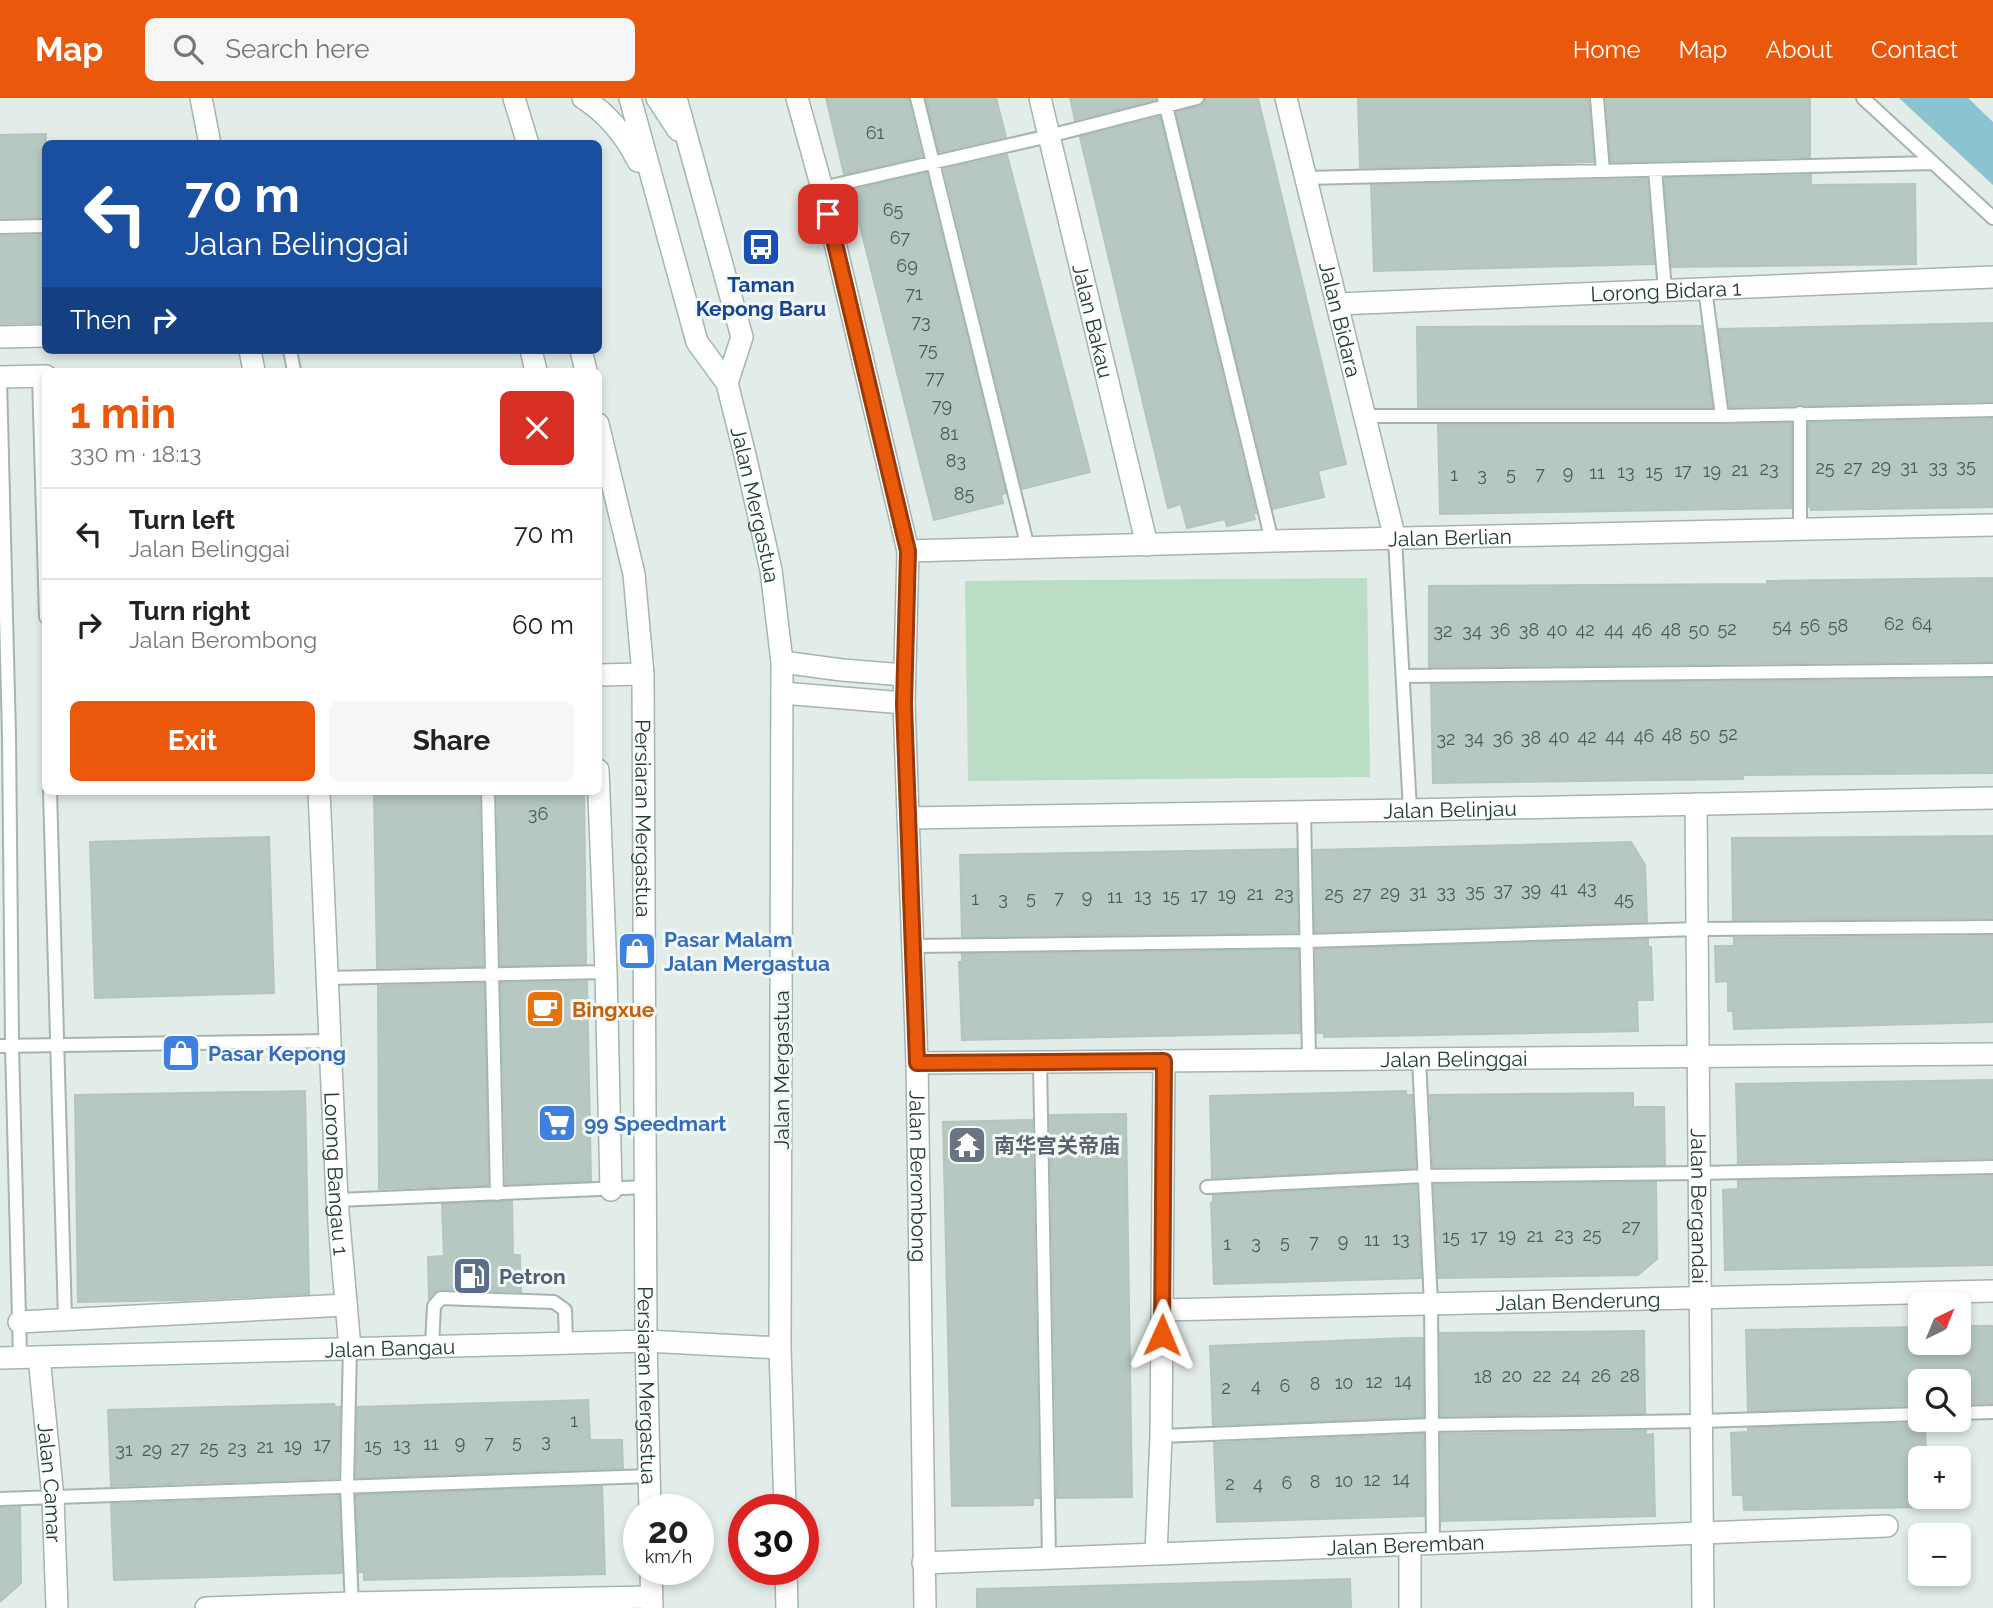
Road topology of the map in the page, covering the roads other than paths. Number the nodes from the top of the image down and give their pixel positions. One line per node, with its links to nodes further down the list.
1 (201, 98): 16 (street)
2 (514, 98): 17 (street)
3 (583, 98): 25 (street)
4 (630, 98): 25 (street, Jalan Mergastua)
5 (657, 98): 18 (street)
6 (676, 98): 18 (street)
7 (797, 98): 24 (street, Jalan Berombong)
8 (917, 98): 19 (lane)
9 (1040, 98): 15 (street, Jalan Bakau)
10 (1197, 98): 14 (lane)
11 (1286, 98): 23 (street, Jalan Bidara)
12 (1597, 98): 22 (lane)
13 (1863, 98): 20 (lane)
14 (1164, 102): 15 (lane); 46 (lane)
15 (1049, 136): 19 (lane); 47 (street, Jalan Bakau)
16 (209, 140)
17 (527, 140)
18 (688, 147): 37 (street)
19 (933, 162): 24 (lane); 48 (lane)
20 (1933, 163): 21 (lane); 26 (lane)
21 (1655, 170): 22 (lane); 31 (lane)
22 (1603, 171): 23 (lane)
23 (1305, 178): 32 (street, Jalan Bidara)
24 (822, 188): 49 (street, Jalan Berombong)
25 (655, 194): 37 (street, Jalan Mergastua)
26 (1993, 218)
27 (42, 226): 28 (lane)
28 (0, 227)
29 (1993, 277): 30 (street, Lorong Bidara 1)
30 (1705, 289): 31 (street, Lorong Bidara 1); 41 (lane)
31 (1665, 290): 32 (street, Lorong Bidara 1)
32 (1337, 304): 40 (street, Jalan Bidara)
33 (42, 336): 34 (street)
34 (0, 337)
35 (42, 376): 36 (street)
36 (0, 378): 58 (lane)
37 (727, 383): 50 (street, Jalan Mergastua)
38 (1993, 410): 39 (lane)
39 (1800, 413): 41 (lane); 44 (lane)
40 (1365, 416): 41 (lane); 45 (street, Jalan Bidara)
41 (1722, 416)
42 (602, 441): 52 (street, Persiaran Mergastua)
43 (1993, 525): 44 (street, Jalan Berlian)
44 (1800, 530): 45 (street, Jalan Berlian)
45 (1395, 539): 46 (street, Jalan Berlian); 55 (lane)
46 (1272, 541): 47 (street, Jalan Berlian)
47 (1147, 545): 48 (street, Jalan Berlian)
48 (1028, 548): 49 (street, Jalan Berlian)
49 (908, 551): 54 (street, Jalan Berombong)
50 (782, 663): 54 (street); 56 (street, Jalan Mergastua)
51 (1993, 670): 55 (lane)
52 (643, 674): 53 (street); 89 (street, Persiaran Mergastua)
53 (602, 675)
54 (904, 675): 57 (street, Jalan Berombong)
55 (1402, 676): 65 (lane)
56 (782, 694): 57 (street); 104 (street, Jalan Mergastua)
57 (904, 704): 67 (street, Jalan Berombong)
58 (5, 735): 77 (lane)
59 (50, 795): 76 (lane)
60 (319, 795): 74 (street, Lorong Bangau 1)
61 (488, 795): 73 (lane)
62 (599, 795): 72 (street, Persiaran Mergastua)
63 (1993, 798): 64 (street, Jalan Belinjau)
64 (1696, 804): 65 (street, Jalan Belinjau); 69 (street, Jalan Bergandai)
65 (1410, 810): 66 (street, Jalan Belinjau)
66 (1304, 812): 67 (street, Jalan Belinjau); 70 (lane)
67 (908, 818): 71 (street, Jalan Berombong)
68 (1993, 927): 69 (lane)
69 (1698, 929): 70 (lane); 79 (street, Jalan Bergandai)
70 (1307, 941): 71 (lane); 80 (lane)
71 (912, 946): 84 (street, Jalan Berombong)
72 (606, 972): 73 (lane); 90 (street, Persiaran Mergastua)
73 (491, 975): 74 (lane); 91 (lane)
74 (328, 978): 75 (street, Lorong Bangau 1)
75 (330, 1041): 76 (lane); 92 (street, Lorong Bangau 1)
76 (58, 1044): 77 (lane); 98 (lane)
77 (6, 1046): 99 (lane)
78 (1993, 1054): 79 (street, Jalan Belinggai)
79 (1698, 1056): 81 (street, Jalan Belinggai); 86 (street, Jalan Bergandai)
80 (1309, 1059): 81 (street, Jalan Belinggai); 82 (street, Jalan Belinggai)
81 (1419, 1059): 87 (lane)
82 (1164, 1061): 83 (street, Jalan Belinggai); 97 (street)
83 (1040, 1062): 84 (street, Jalan Belinggai); 123 (lane)
84 (917, 1063): 124 (street, Jalan Berombong)
85 (1993, 1167): 86 (lane)
86 (1699, 1173): 87 (lane); 94 (street, Jalan Bergandai)
87 (1425, 1176): 88 (lane); 96 (lane)
88 (1207, 1186)
89 (647, 1187): 90 (lane); 100 (street, Persiaran Mergastua)
90 (611, 1190): 91 (lane)
91 (497, 1194): 92 (lane)
92 (337, 1200): 95 (street, Lorong Bangau 1)
93 (1993, 1291): 94 (street, Jalan Benderung)
94 (1700, 1298): 96 (street, Jalan Benderung); 109 (street, Jalan Bergandai)
95 (346, 1304): 98 (street); 103 (street, Lorong Bangau 1)
96 (1431, 1304): 97 (street, Jalan Benderung); 110 (lane)
97 (1163, 1310): 111 (street)
98 (65, 1319): 99 (street)
99 (19, 1322): 105 (lane)
100 (646, 1341): 101 (street, Jalan Bangau); 104 (street, Jalan Bangau); 112 (street, Persiaran Mergastua)
101 (566, 1343): 102 (street, Jalan Bangau); 102 (lane)
102 (432, 1346): 103 (street, Jalan Bangau)
103 (349, 1348): 105 (street, Jalan Bangau); 113 (lane)
104 (780, 1348): 115 (street, Jalan Mergastua)
105 (20, 1357): 116 (street, Jalan Camar)
106 (1993, 1412): 107 (lane)
107 (1971, 1413)
108 (1908, 1414): 109 (lane)
109 (1701, 1421): 110 (lane); 119 (street, Jalan Bergandai)
110 (1432, 1425): 111 (lane); 120 (lane)
111 (1161, 1436): 122 (street)
112 (650, 1476): 113 (lane); 114 (street, Persiaran Mergastua)
113 (347, 1486): 116 (lane); 128 (lane)
114 (650, 1494)
115 (785, 1494)
116 (53, 1498): 117 (lane); 129 (street, Jalan Camar)
117 (0, 1499)
118 (1887, 1526): 119 (street, Jalan Beremban)
119 (1702, 1533): 120 (street, Jalan Beremban); 134 (street, Jalan Bergandai)
120 (1433, 1543): 121 (street, Jalan Beremban)
121 (1410, 1544): 122 (street, Jalan Beremban); 133 (street)
122 (1156, 1554): 123 (street, Jalan Beremban)
123 (1049, 1558): 124 (street, Jalan Beremban)
124 (923, 1563): 132 (street, Jalan Berombong)
125 (651, 1585): 127 (street)
126 (787, 1585): 131 (street)
127 (651, 1603): 128 (street)
128 (352, 1605): 130 (street)
129 (57, 1608)
130 (206, 1608)
131 (788, 1608)
132 (925, 1608)
133 (1410, 1608)
134 (1703, 1608)

